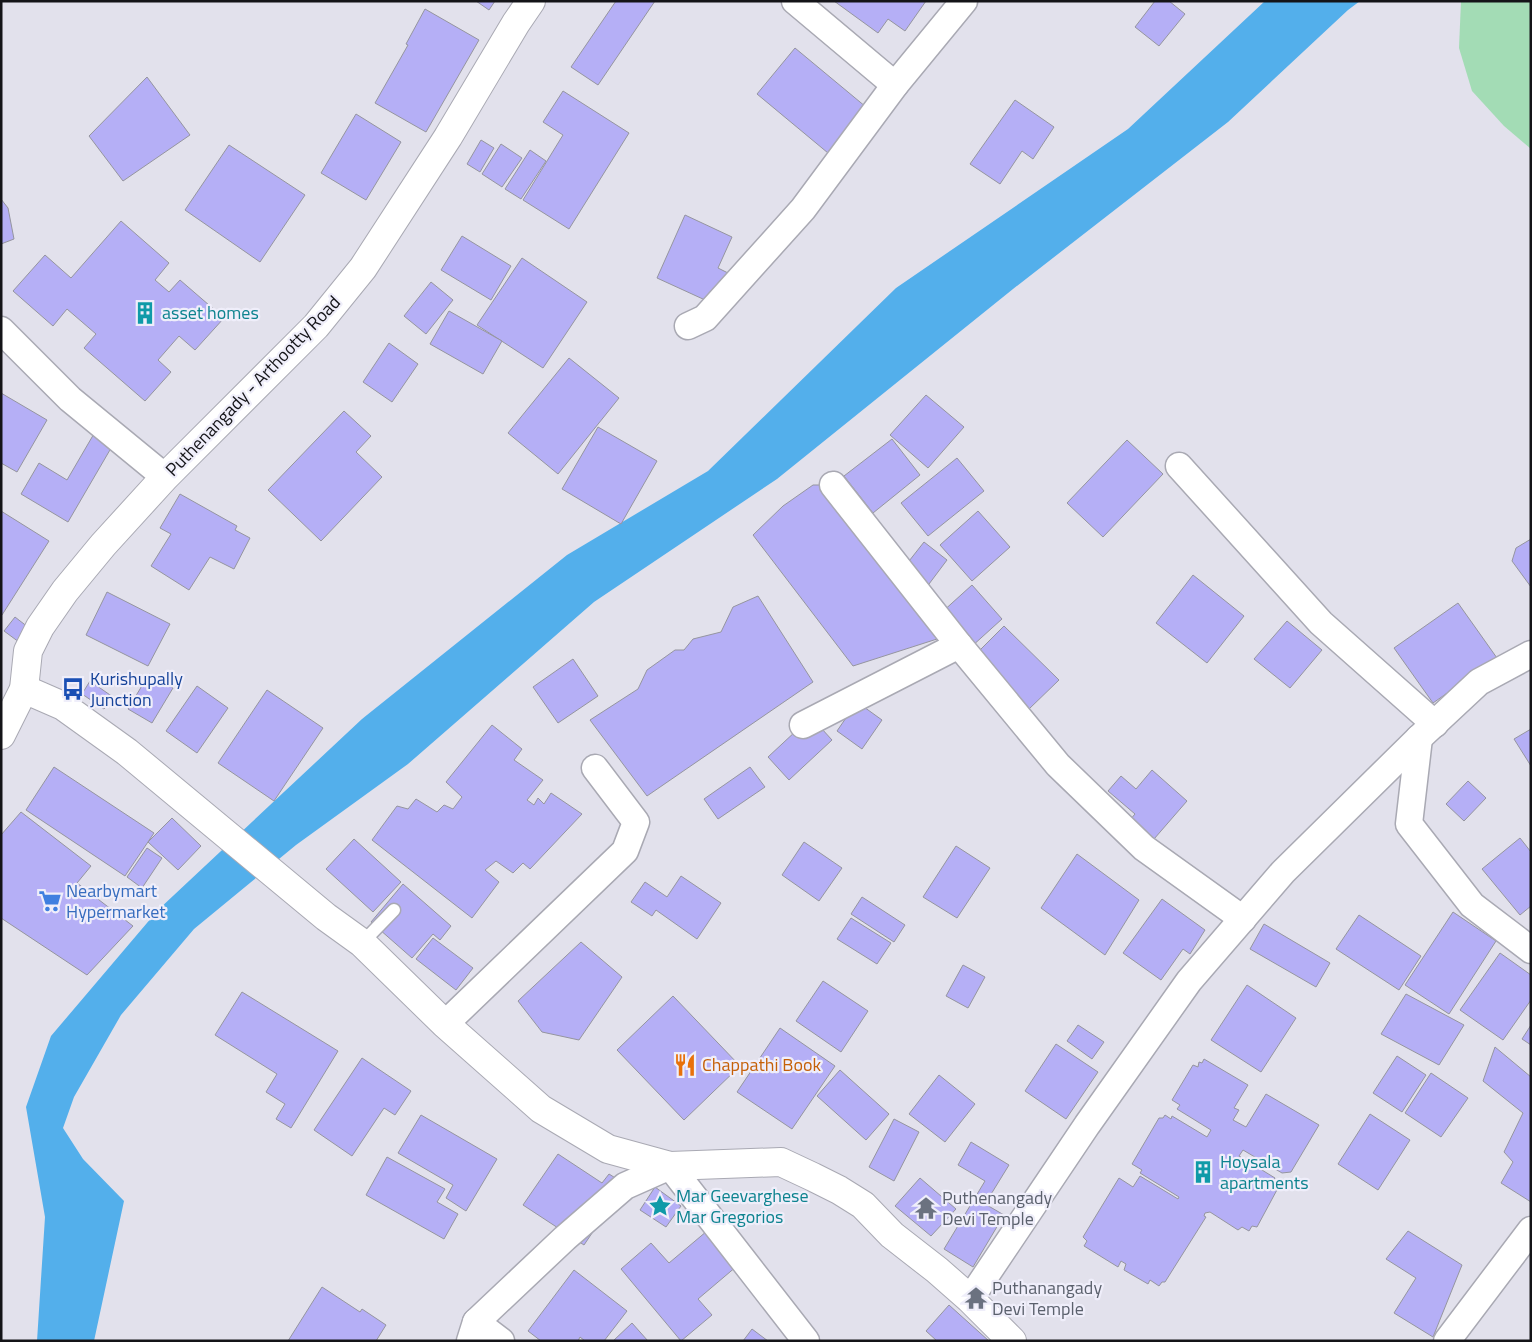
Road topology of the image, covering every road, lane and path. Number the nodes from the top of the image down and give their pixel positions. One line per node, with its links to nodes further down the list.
1 (532, 1): 8 (main road, Puthenangady - Arthootty Road)
2 (795, 1): 4 (street)
3 (964, 1): 4 (street)
4 (895, 86): 5 (street)
5 (688, 326)
6 (1, 330): 8 (street)
7 (1179, 466): 14 (street)
8 (165, 477): 12 (main road, Puthenangady - Arthootty Road)
9 (833, 485): 10 (street)
10 (959, 645): 13 (street); 18 (street)
11 (1531, 654): 14 (street)
12 (24, 689): 15 (main road); 19 (main road)
13 (803, 725)
14 (1427, 731): 18 (street); 20 (street)
15 (1, 735)
16 (594, 768): 21 (street)
17 (394, 910): 19 (lane)
18 (1243, 919): 24 (street)
19 (362, 944): 21 (main road)
20 (1530, 947)
21 (445, 1024): 22 (main road)
22 (670, 1166): 24 (main road); 25 (street); 27 (street)
23 (1531, 1230): 29 (street)
24 (970, 1299): 28 (main road)
25 (473, 1331): 26 (street)
26 (501, 1341)
27 (806, 1341)
28 (1012, 1341)
29 (1448, 1341)

